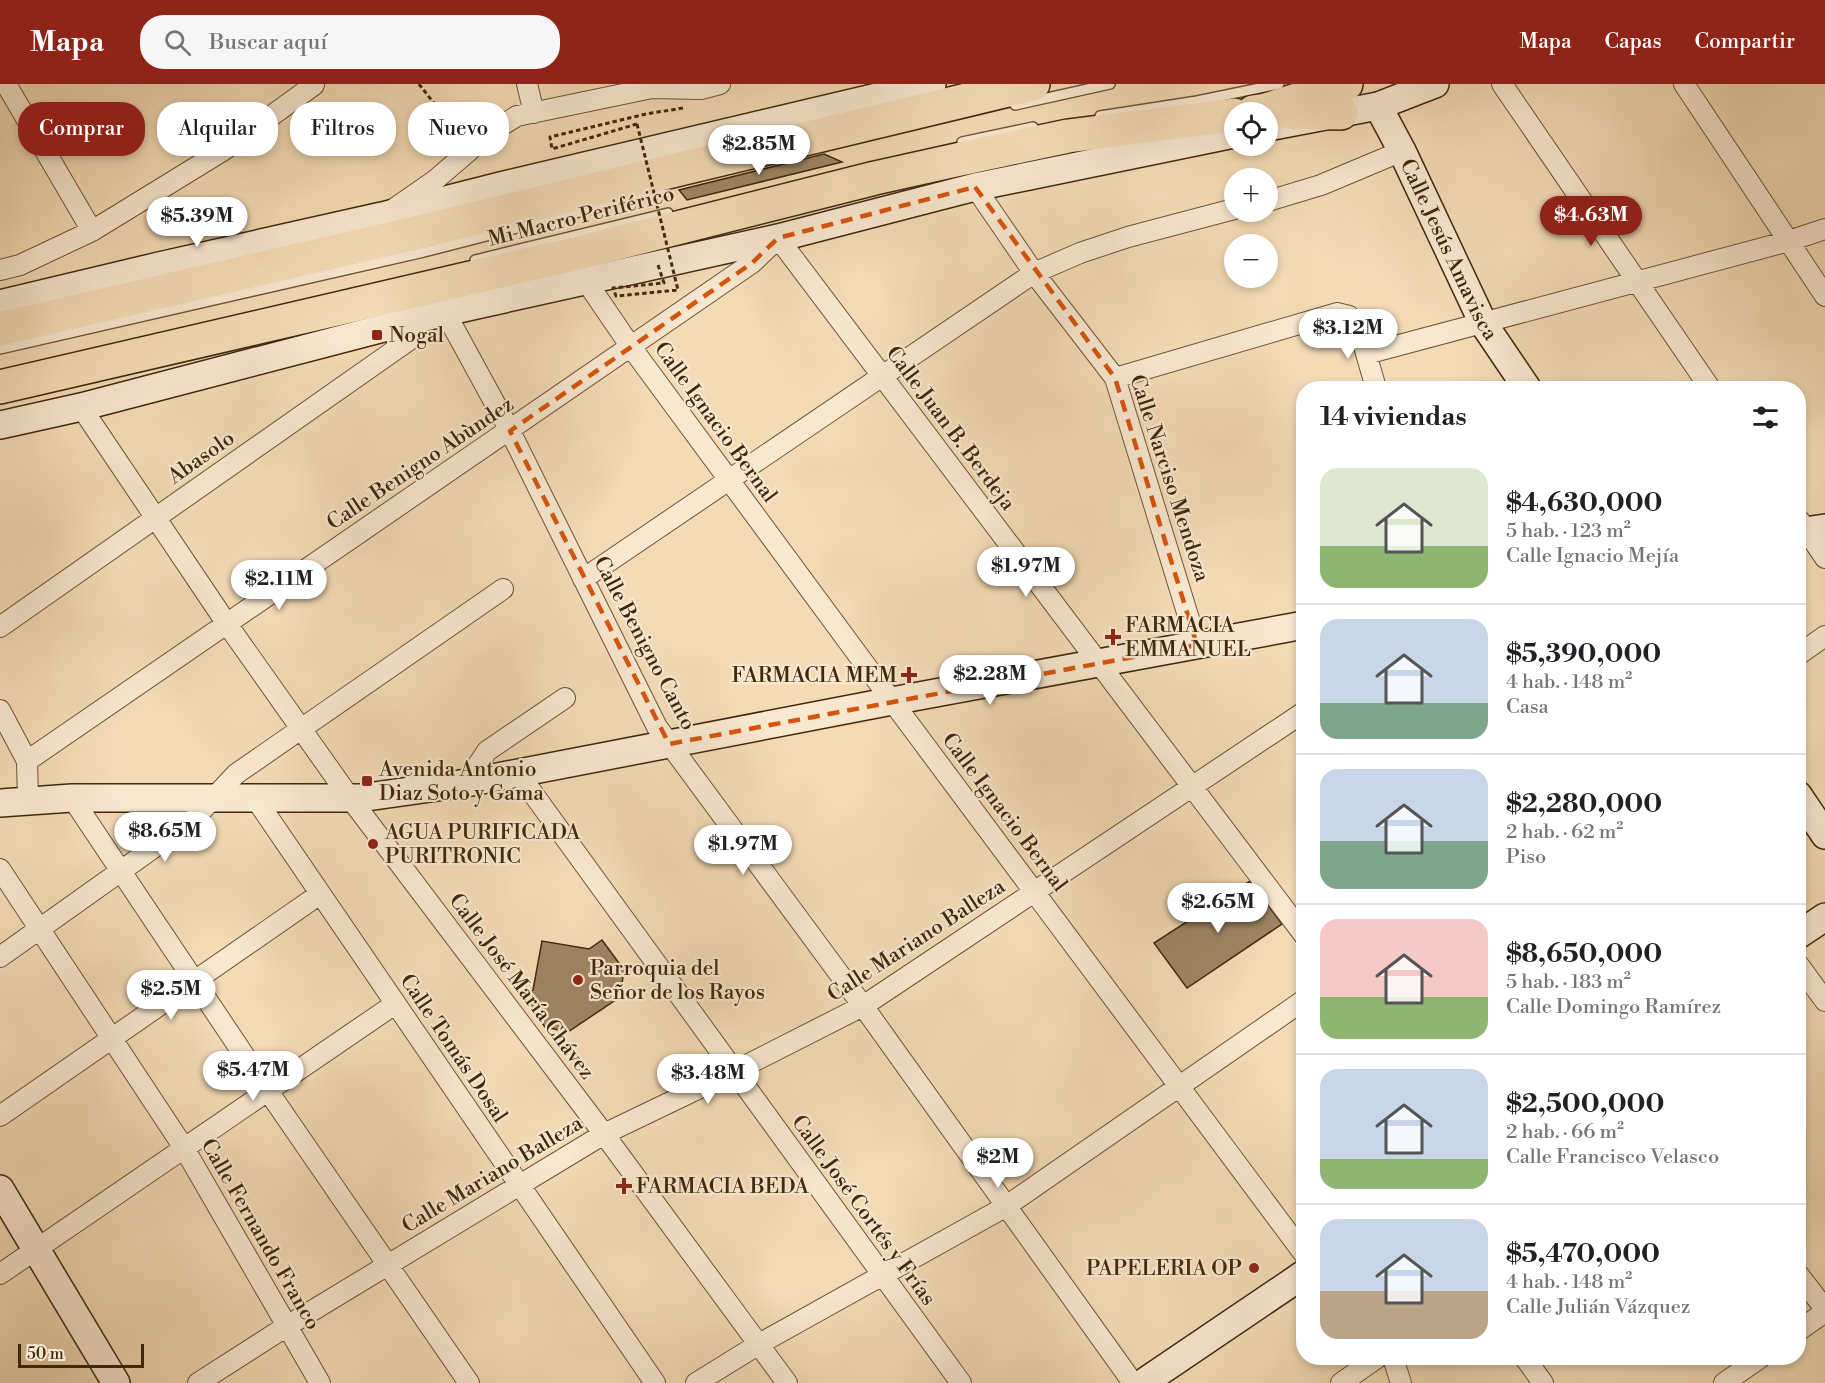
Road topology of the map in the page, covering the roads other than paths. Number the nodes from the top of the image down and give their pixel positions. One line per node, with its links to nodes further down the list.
1 (6, 84): 32 (street)
2 (314, 84): 32 (street)
3 (527, 84): 16 (street)
4 (720, 84): 16 (street)
5 (932, 84): 30 (street)
6 (1034, 84): 39 (highway)
7 (1110, 84): 14 (lane)
8 (1434, 84): 13 (street)
9 (1502, 84): 41 (street)
10 (1684, 84): 34 (street)
11 (1343, 98): 13 (street); 15 (highway)
12 (1224, 106): 18 (lane)
13 (1378, 106): 23 (street, Calle Jesús Amavisca)
14 (1008, 107)
15 (1278, 108)
16 (534, 112): 19 (street)
17 (1224, 115): 55 (highway)
18 (1085, 118)
19 (509, 121)
20 (1038, 126): 22 (lane)
21 (1219, 137): 25 (street)
22 (957, 143)
23 (1402, 151): 27 (street); 45 (street, Calle Jesús Amavisca)
24 (464, 156): 30 (street)
25 (975, 187): 33 (street); 38 (street, Calle Narciso Mendoza)
26 (669, 188): 48 (lane, Mi Macro Periférico)
27 (1278, 198)
28 (678, 211): 35 (lane, Mi Macro Periférico)
29 (1224, 212): 38 (street)
30 (382, 216): 36 (street)
31 (1825, 228): 34 (street)
32 (92, 231): 37 (street)
33 (778, 238): 40 (street); 47 (street, Calle Benigno Abùndez); 50 (street, Calle Juan B. Berdeja)
34 (1789, 241): 41 (street); 42 (street)
35 (469, 262)
36 (159, 266): 39 (street); 43 (street)
37 (0, 270)
38 (1034, 273): 50 (street); 51 (street, Calle Narciso Mendoza)
39 (231, 274): 46 (highway)
40 (586, 281): 44 (street); 47 (street, Calle Ignacio Bernal)
41 (1637, 281): 45 (street); 54 (street)
42 (1825, 296)
43 (0, 304)
44 (433, 316): 56 (street); 58 (street, Calle Benigno Canto); 60 (street, Abasolo)
45 (1483, 323): 49 (street); 53 (street, Calle Jesús Amavisca)
46 (0, 329)
47 (631, 347): 58 (street, Calle Benigno Abùndez); 59 (street, Calle Ignacio Bernal)
48 (0, 348)
49 (1366, 354): 51 (street); 52 (street)
50 (882, 376): 59 (street); 71 (street, Calle Juan B. Berdeja)
51 (1115, 378): 69 (street, Calle Narciso Mendoza)
52 (1374, 381)
53 (1522, 381)
54 (1705, 381)
55 (0, 387)
56 (81, 407): 57 (street); 60 (street, Calle José María Chávez)
57 (0, 425)
58 (510, 431): 63 (street, Calle Benigno Canto); 65 (street, Calle Benigno Abùndez)
59 (729, 480): 63 (street); 73 (street, Calle Ignacio Bernal)
60 (155, 518): 65 (street, Calle José María Chávez); 66 (street, Abasolo)
61 (1807, 527): 62 (street)
62 (1825, 558)
63 (583, 579): 77 (street, Calle Benigno Canto)
64 (503, 589): 76 (street)
65 (227, 624): 76 (street, Calle José María Chávez); 78 (street, Calle Benigno Abùndez)
66 (0, 627)
67 (1296, 627): 69 (street)
68 (1825, 636): 70 (street)
69 (1197, 645): 71 (street)
70 (1806, 649)
71 (1099, 664): 73 (street); 81 (street, Calle Juan B. Berdeja)
72 (566, 698): 80 (street)
73 (891, 701): 77 (street); 92 (street, Calle Ignacio Bernal)
74 (0, 710): 78 (street)
75 (1296, 717): 81 (street, Calle Mariano Balleza)
76 (301, 729): 83 (street); 85 (street, Calle José María Chávez)
77 (669, 744): 79 (street); 103 (street, Calle Benigno Canto)
78 (27, 761): 86 (street)
79 (518, 773): 80 (street); 106 (street, Calle José Cortés y Frías)
80 (466, 783): 85 (street)
81 (1192, 787): 92 (street, Calle Mariano Balleza); 95 (street, Calle Juan B. Berdeja)
82 (72, 798): 83 (street); 86 (street); 91 (street)
83 (214, 798): 84 (street); 91 (street)
84 (255, 798): 85 (street); 93 (street, Calle Tomás Dosal)
85 (350, 798): 110 (street, Calle José María Chávez)
86 (28, 800): 87 (street)
87 (0, 803)
88 (1806, 807): 89 (street)
89 (1825, 835)
90 (0, 869): 96 (street, Calle Fernando Franco)
91 (122, 872): 96 (street); 100 (street)
92 (1034, 892): 103 (street, Calle Mariano Balleza); 107 (street, Calle Ignacio Bernal)
93 (320, 894): 100 (street); 102 (street, Calle Tomás Dosal)
94 (1825, 917): 97 (street)
95 (1296, 924)
96 (40, 930): 98 (street); 105 (street, Calle Fernando Franco)
97 (1806, 930)
98 (0, 957)
99 (1806, 975): 101 (street)
100 (196, 981): 105 (street); 108 (street)
101 (1825, 1001)
102 (395, 1004): 108 (street); 112 (street, Calle Tomás Dosal)
103 (863, 1006): 106 (street, Calle Mariano Balleza); 114 (street, Calle Benigno Canto)
104 (1296, 1006): 107 (street)
105 (113, 1038): 109 (street); 111 (street, Calle Fernando Franco)
106 (733, 1072): 110 (street, Calle Mariano Balleza); 119 (street, Calle José Cortés y Frías)
107 (1180, 1087): 114 (street); 115 (street, Calle Ignacio Bernal)
108 (268, 1091): 111 (street); 117 (street)
109 (0, 1116)
110 (604, 1134): 112 (street, Calle Mariano Balleza); 125 (street, Calle José María Chávez)
111 (184, 1148): 116 (street); 124 (street, Calle Fernando Franco)
112 (518, 1185): 117 (street, Calle Mariano Balleza); 135 (street, Calle Tomás Dosal)
113 (0, 1189): 116 (street)
114 (1005, 1207): 119 (street); 139 (street, Calle Benigno Canto)
115 (1296, 1243)
116 (37, 1249): 118 (street); 131 (street)
117 (387, 1265): 124 (street, Calle Mariano Balleza); 134 (street)
118 (0, 1274)
119 (881, 1275): 125 (street); 138 (street, Calle José Cortés y Frías)
120 (1296, 1279): 140 (street)
121 (1806, 1285): 122 (street)
122 (1825, 1311): 123 (street)
123 (1806, 1325)
124 (287, 1326): 132 (street, Calle Mariano Balleza); 133 (street, Calle Fernando Franco)
125 (759, 1344): 136 (street); 137 (street, Calle José María Chávez)
126 (1367, 1365): 141 (street)
127 (1395, 1365): 142 (street)
128 (1530, 1365): 143 (street)
129 (1752, 1365): 130 (street)
130 (1736, 1380)
131 (116, 1383)
132 (198, 1383)
133 (320, 1383)
134 (469, 1383)
135 (655, 1383)
136 (696, 1383)
137 (787, 1383)
138 (961, 1383)
139 (1133, 1383)
140 (1143, 1383)
141 (1341, 1383)
142 (1401, 1383)
143 (1543, 1383)

